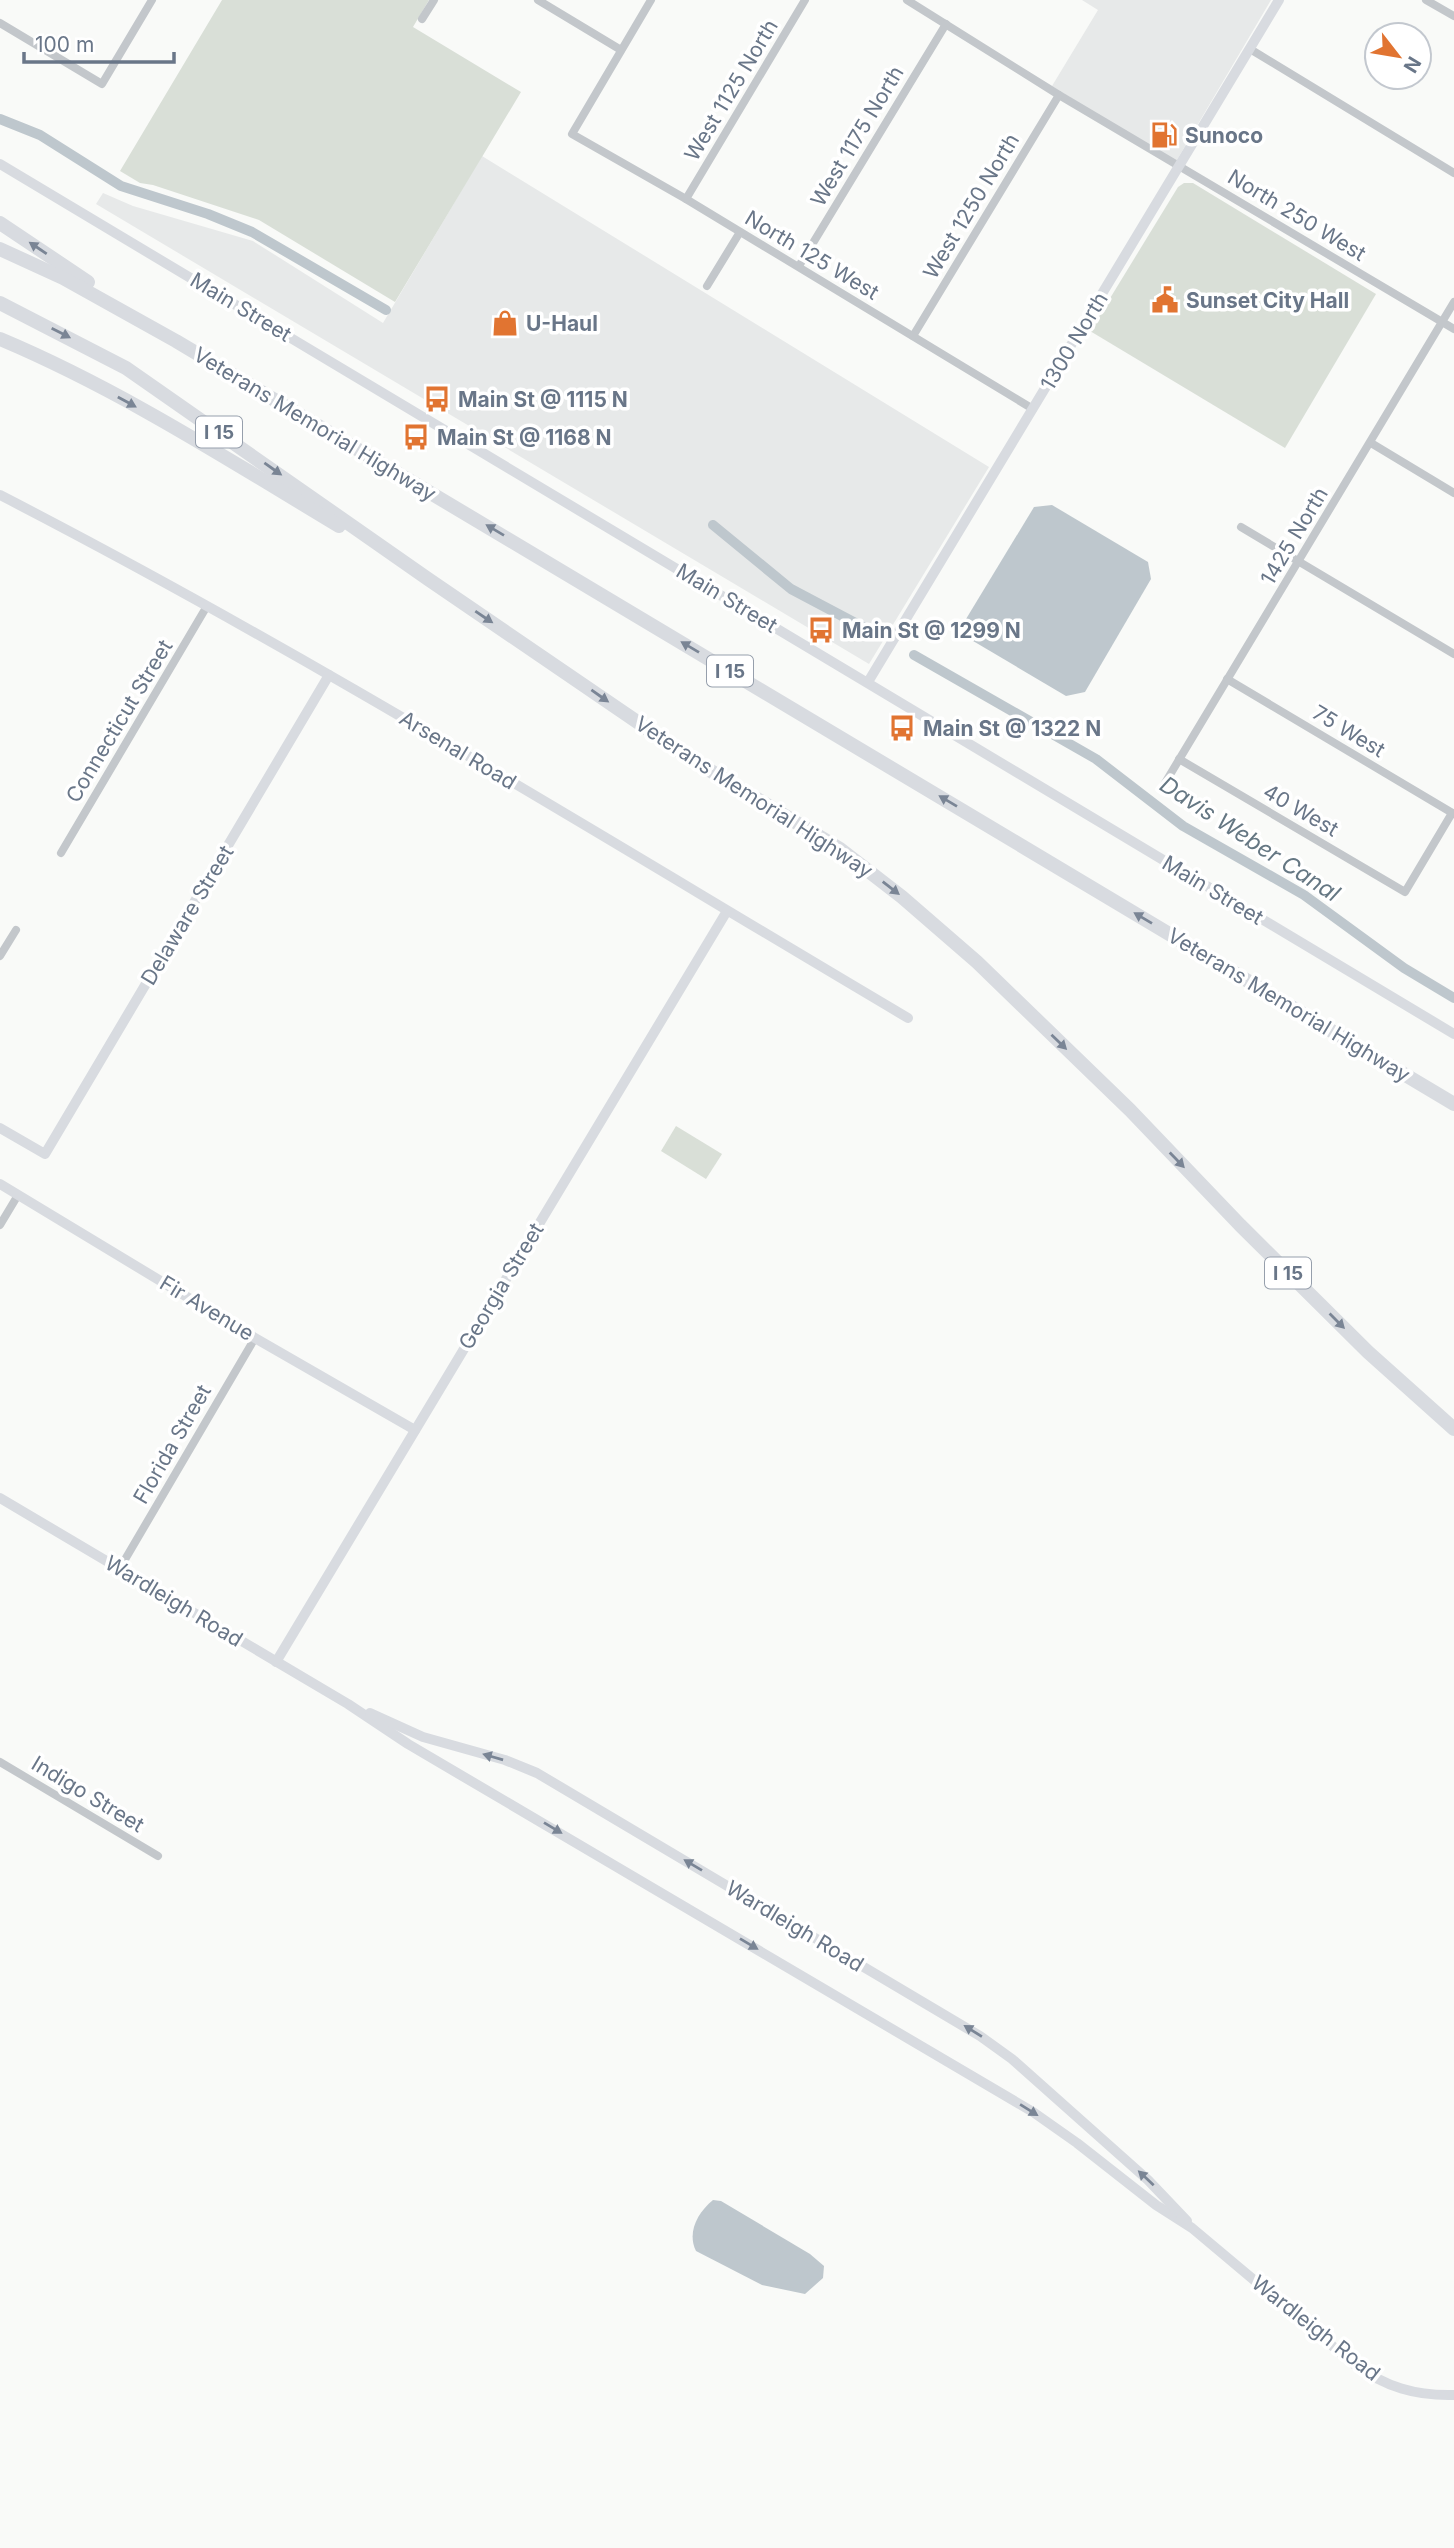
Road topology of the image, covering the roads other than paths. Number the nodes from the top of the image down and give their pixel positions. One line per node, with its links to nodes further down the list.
1 (152, 0): 11 (street)
2 (434, 0): 10 (street)
3 (538, 0): 14 (street)
4 (651, 0): 14 (street)
5 (805, 0): 19 (street, West 1125 North)
6 (907, 0): 12 (street, North 250 West)
7 (1279, 0): 13 (main road, 1300 North)
8 (1426, 0): 9 (street)
9 (1454, 16)
10 (422, 19)
11 (0, 23)
12 (946, 24): 15 (street, North 250 West); 23 (street, West 1175 North)
13 (1250, 49): 17 (main road, 1300 North); 18 (street)
14 (621, 50): 19 (street, North 125 West)
15 (1059, 95): 17 (street, North 250 West); 29 (street, West 1250 North)
16 (0, 164): 43 (main road, Main Street)
17 (1180, 166): 27 (street, North 250 West); 32 (main road, 1300 North)
18 (1454, 173)
19 (686, 199): 21 (street, North 125 West)
20 (0, 223): 31 (highway, one-way to 20)
21 (740, 232): 23 (street, North 125 West); 24 (street)
22 (0, 249): 31 (highway, Veterans Memorial Highway / I 15)
23 (799, 266): 29 (street, North 125 West)
24 (707, 286)
25 (1454, 302): 27 (street, 1425 North)
26 (0, 303): 38 (highway, Veterans Memorial Highway / I 15, one-way to 38)
27 (1442, 321): 28 (street, North 250 West); 33 (street, 1425 North)
28 (1454, 329)
29 (913, 336): 32 (street, North 125 West)
30 (0, 339): 38 (highway, one-way to 38)
31 (176, 341): 53 (highway, Veterans Memorial Highway / I 15, one-way to 31)
32 (1033, 409): 43 (main road, 1300 North)
33 (1371, 443): 34 (street); 37 (street, 1425 North)
34 (1454, 493)
35 (0, 495): 39 (main road, Arsenal Road)
36 (1241, 527): 37 (street)
37 (1299, 562): 40 (street); 42 (street, 1425 North)
38 (428, 579): 59 (highway, Veterans Memorial Highway / I 15, one-way to 59)
39 (207, 606): 41 (main road, Arsenal Road); 47 (street, Connecticut Street)
40 (1454, 654)
41 (329, 675): 48 (main road, Arsenal Road); 54 (main road, Delaware Street)
42 (1227, 679): 44 (street, 1425 North); 46 (street, 75 West)
43 (868, 682): 52 (main road, Main Street)
44 (1179, 759): 45 (street, 1425 North); 46 (street, 40 West)
45 (1161, 788)
46 (1453, 813)
47 (61, 853)
48 (727, 911): 51 (main road, Arsenal Road); 60 (main road, Georgia Street)
49 (16, 930): 50 (street)
50 (0, 956)
51 (908, 1018)
52 (1454, 1034)
53 (1454, 1104)
54 (0, 1128)
55 (0, 1184): 56 (main road, Fir Avenue)
56 (18, 1195): 57 (street); 58 (main road, Fir Avenue)
57 (0, 1225)
58 (255, 1338): 60 (main road, Fir Avenue); 62 (street, Florida Street)
59 (1454, 1429)
60 (415, 1430): 63 (main road, Georgia Street)
61 (0, 1497): 62 (main road, Wardleigh Road)
62 (120, 1568): 63 (main road, Wardleigh Road)
63 (276, 1661): 64 (main road, Wardleigh Road)
64 (348, 1704): 67 (main road, Wardleigh Road, one-way to 67); 67 (main road, Wardleigh Road, one-way to 64)
65 (0, 1762): 66 (street, Indigo Street)
66 (158, 1856)
67 (1192, 2228): 68 (main road, Wardleigh Road)
68 (1454, 2395)

